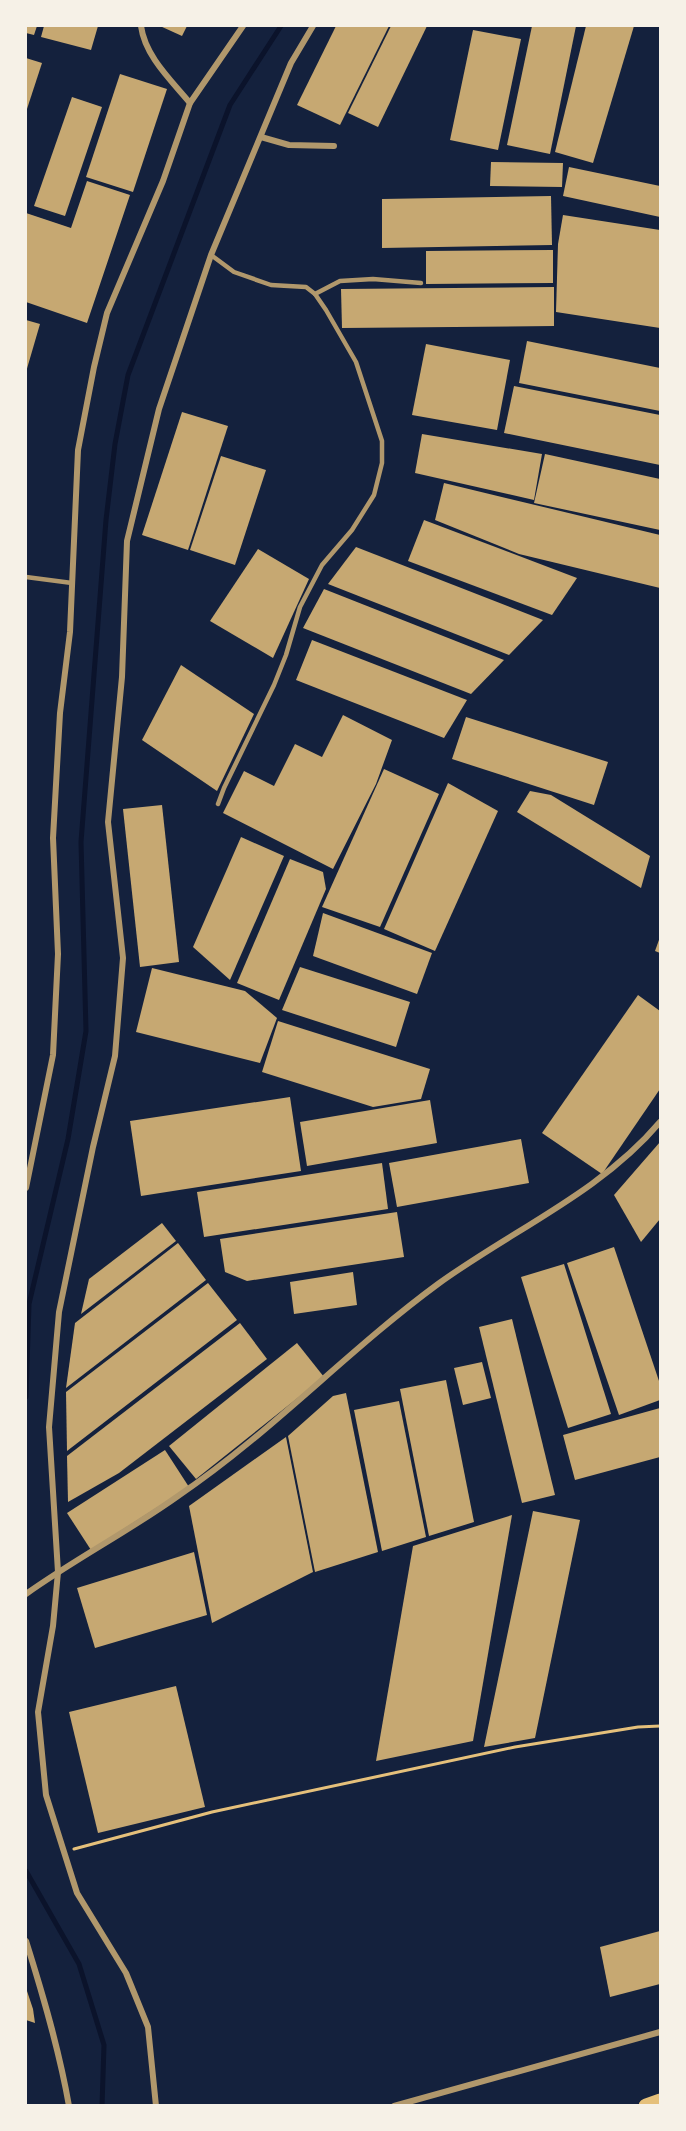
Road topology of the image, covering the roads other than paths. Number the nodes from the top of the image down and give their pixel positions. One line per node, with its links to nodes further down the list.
1 (141, 26): 4 (street)
2 (243, 26): 4 (street)
3 (313, 26): 5 (street)
4 (190, 103): 11 (street)
5 (261, 136): 6 (street); 7 (street)
6 (334, 146)
7 (211, 255): 9 (lane); 15 (street)
8 (421, 283): 9 (lane)
9 (315, 294): 12 (lane)
10 (26, 577): 11 (lane)
11 (72, 583): 14 (street)
12 (218, 804)
13 (660, 1122): 15 (street)
14 (26, 1188)
15 (58, 1572): 16 (street); 21 (street)
16 (27, 1593)
17 (26, 1941): 20 (street)
18 (660, 2032): 22 (street)
19 (660, 2101): 23 (highway)
20 (69, 2106)
21 (156, 2106)
22 (394, 2106)
23 (646, 2106)

